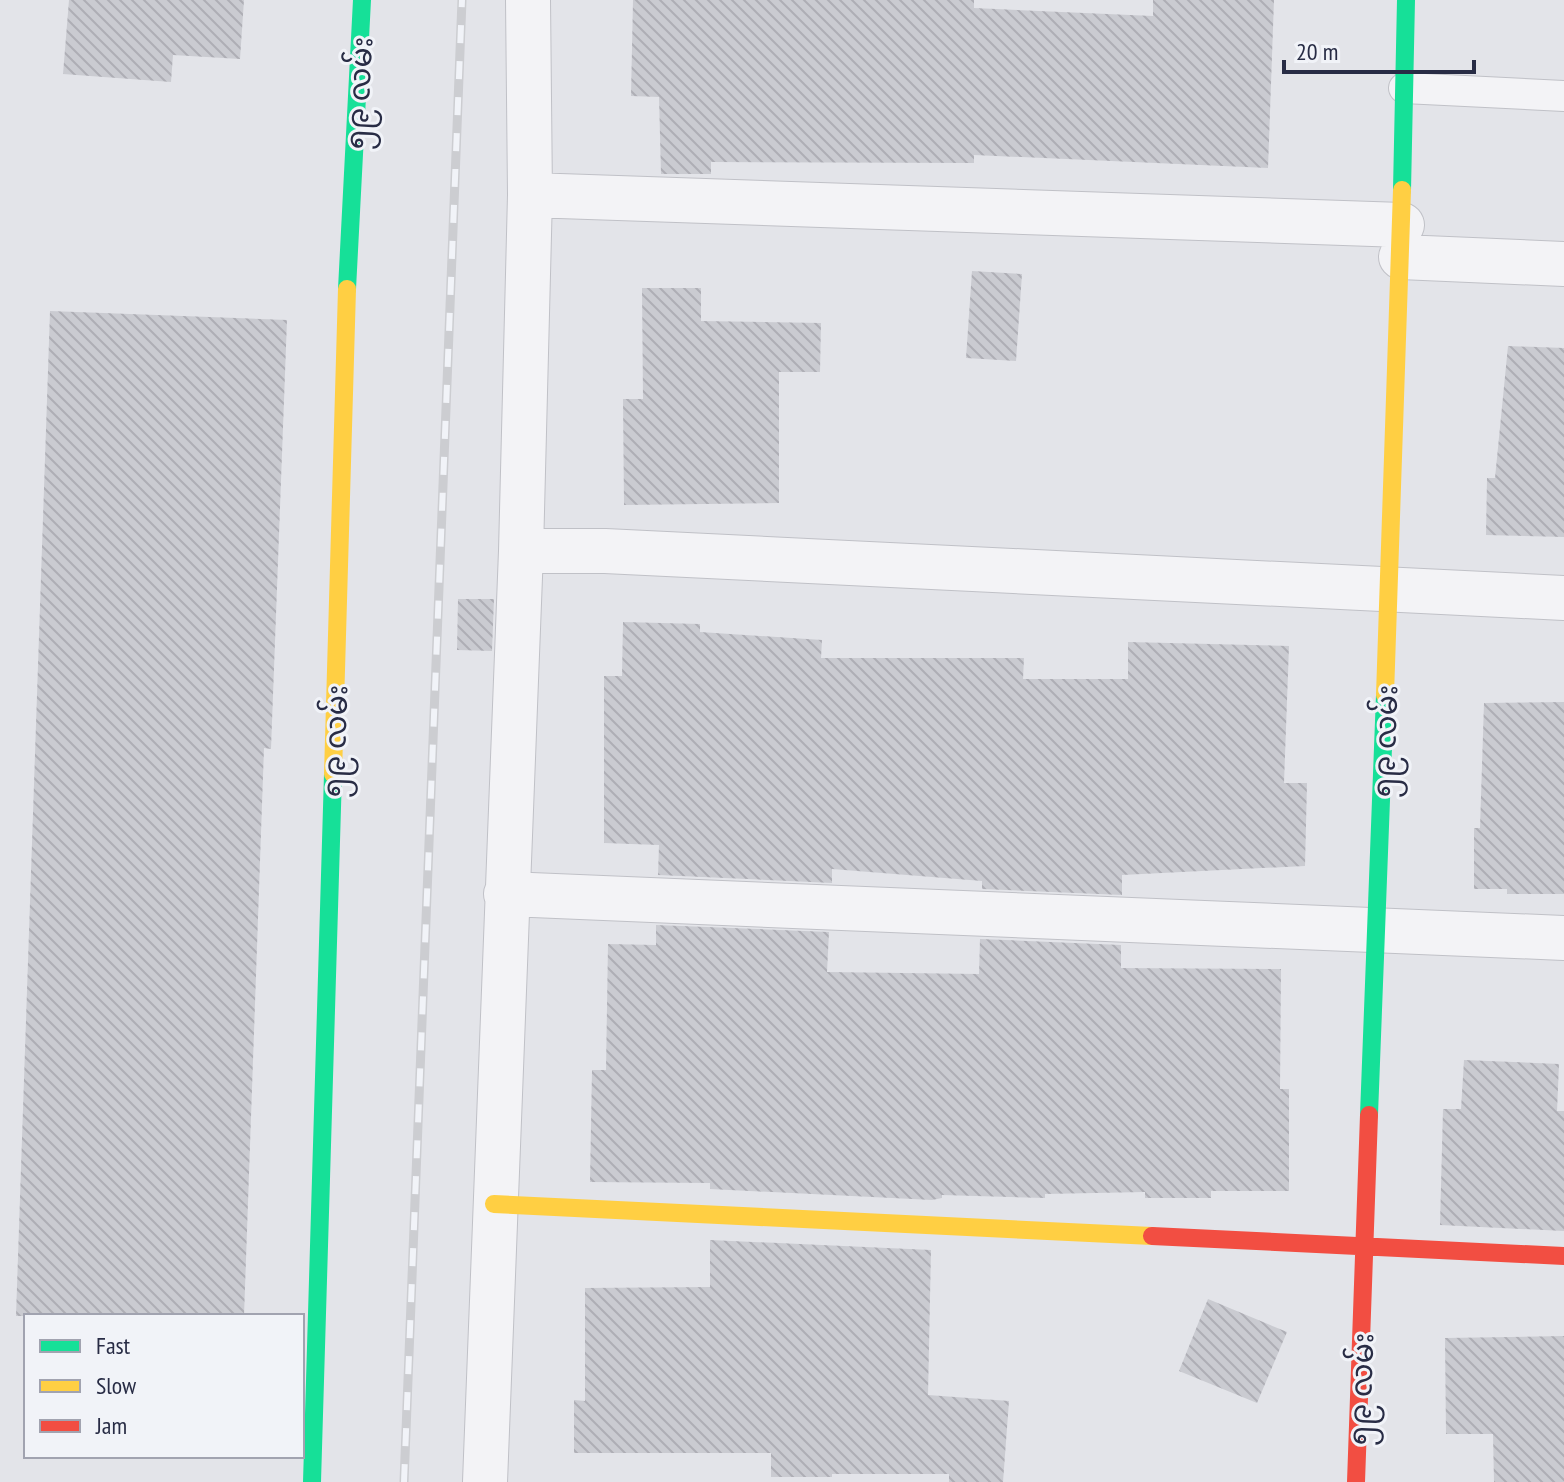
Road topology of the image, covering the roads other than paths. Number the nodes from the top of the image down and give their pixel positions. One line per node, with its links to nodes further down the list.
1 (362, 0): 18 (street, ၅၉ လမ်း)
2 (528, 0): 6 (street)
3 (1406, 0): 4 (street, ၅၉ လမ်း)
4 (1404, 88): 5 (lane); 7 (street, ၅၉ လမ်း)
5 (1564, 96)
6 (530, 195): 7 (street); 9 (street)
7 (1401, 241): 8 (street); 10 (street, ၅၉ လမ်း)
8 (1564, 264)
9 (521, 551): 10 (street); 12 (street)
10 (1389, 591): 11 (street); 13 (street, ၅၉ လမ်း)
11 (1564, 598)
12 (506, 894): 13 (street); 15 (street)
13 (1377, 931): 14 (street); 16 (street, ၅၉ လမ်း)
14 (1564, 938)
15 (494, 1204): 16 (street); 19 (street)
16 (1366, 1246): 17 (street); 20 (street, ၅၉ လမ်း)
17 (1564, 1256)
18 (312, 1482)
19 (485, 1482)
20 (1356, 1482)

